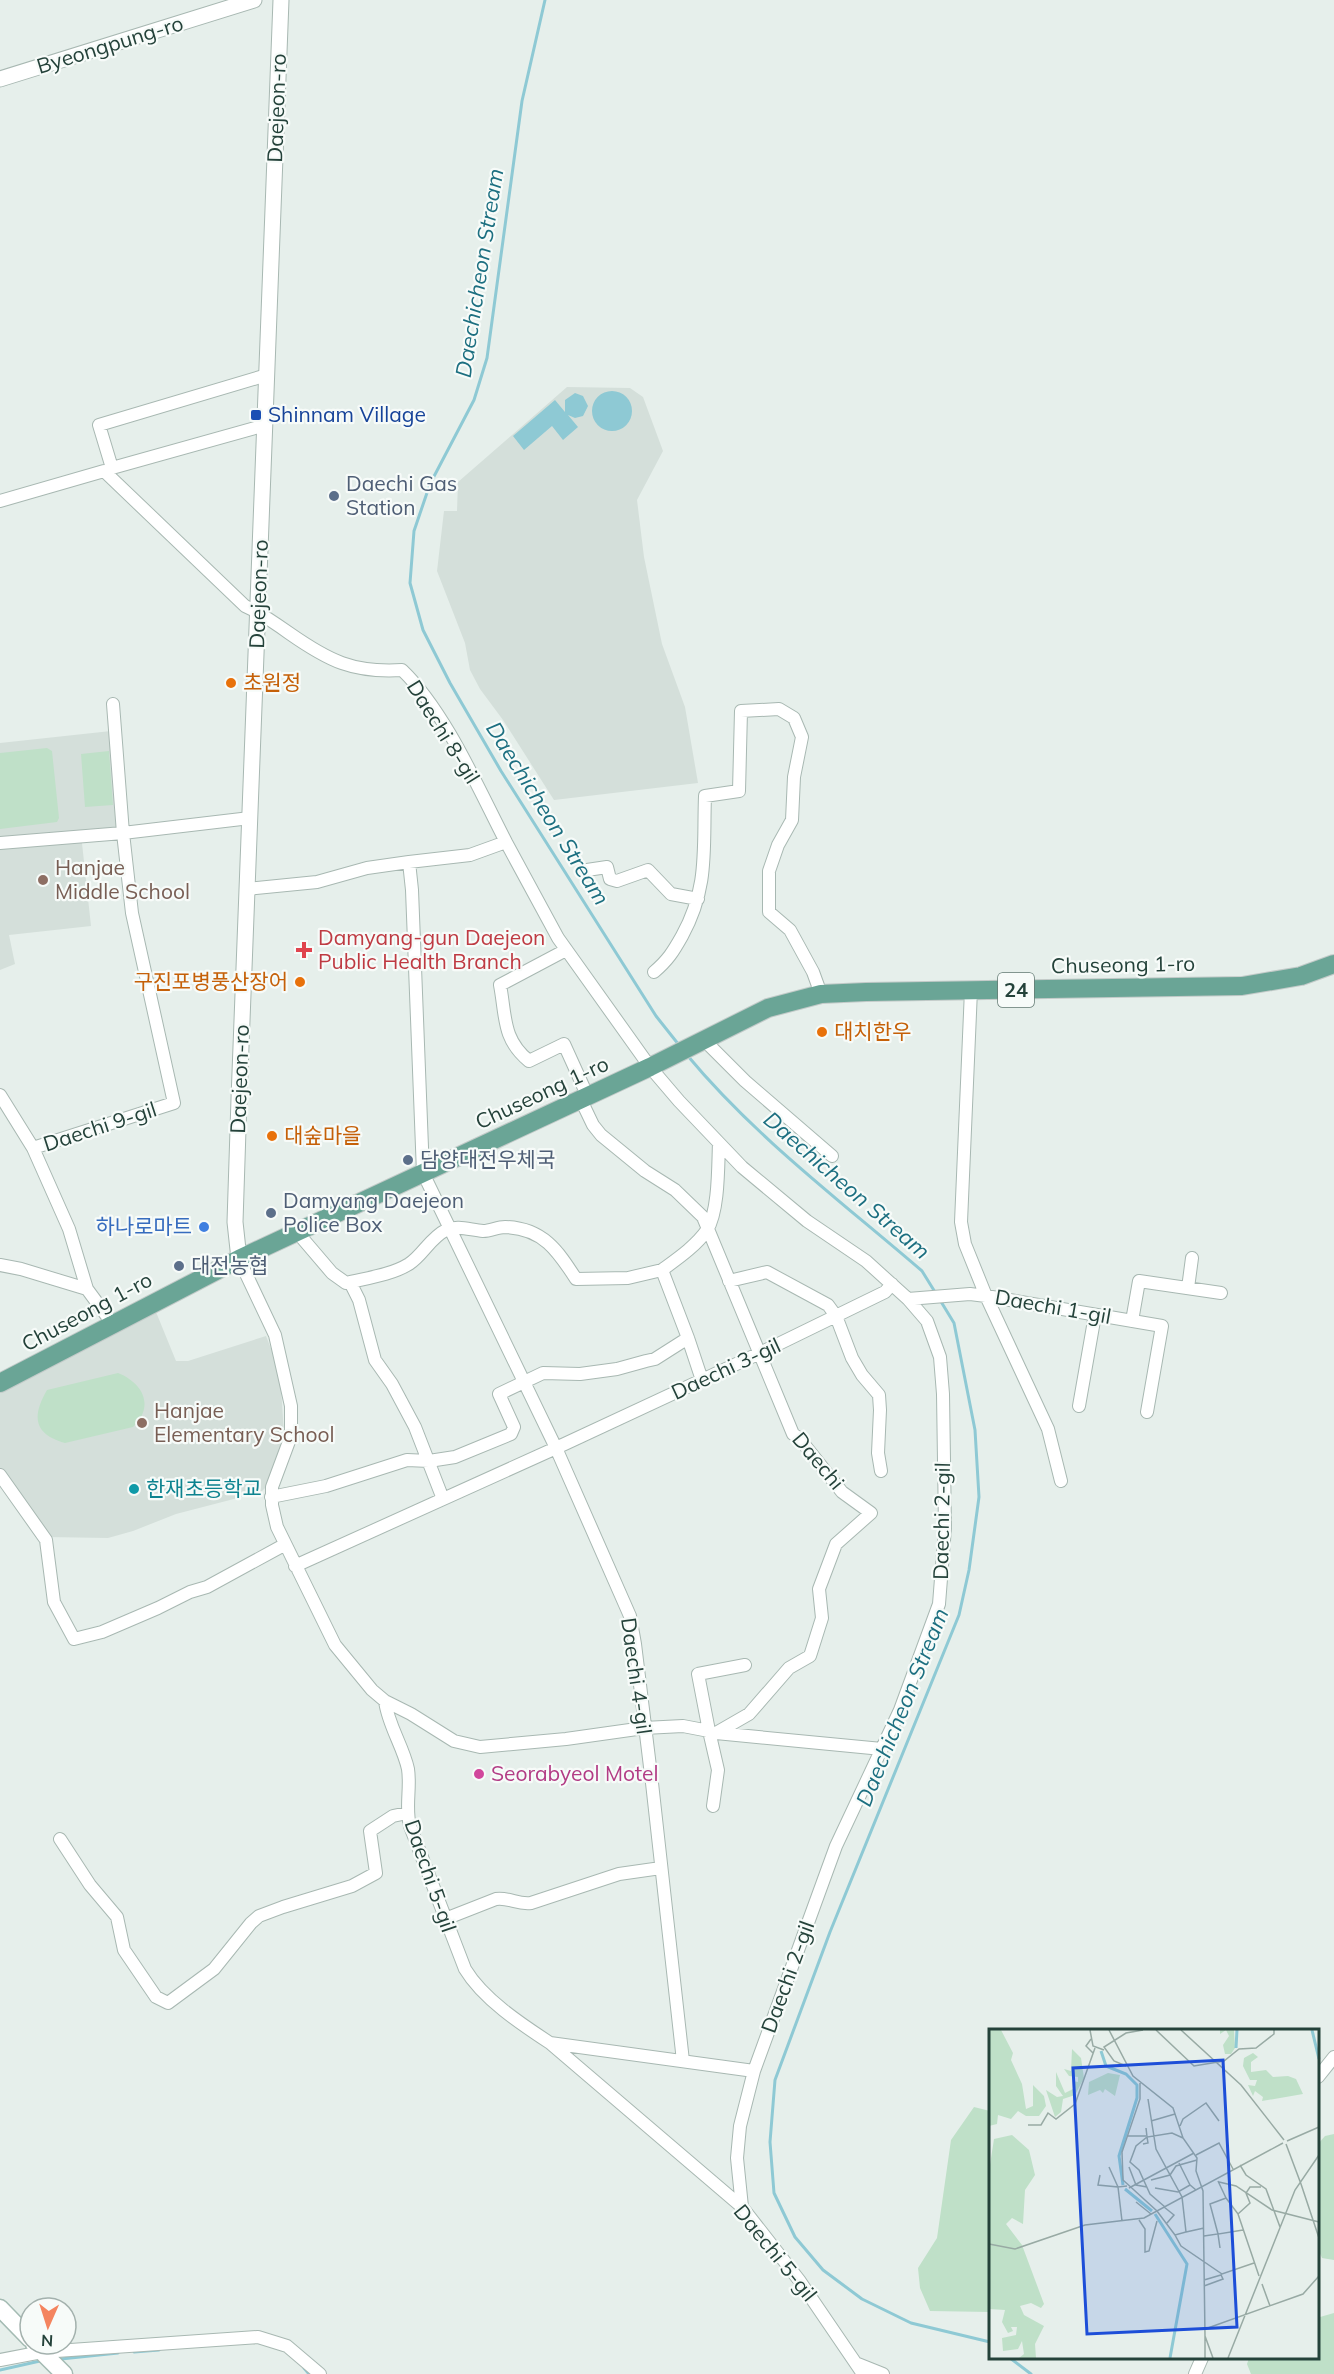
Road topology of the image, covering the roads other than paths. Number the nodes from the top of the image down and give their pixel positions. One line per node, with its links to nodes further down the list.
1 (254, 0): 3 (street, Byeongpung-ro)
2 (281, 0): 4 (street, Daejeon-ro)
3 (0, 80)
4 (267, 375): 5 (street, Daejeon-ro); 6 (street)
5 (266, 425): 6 (street); 8 (street, Daejeon-ro)
6 (108, 470): 7 (street); 8 (street, Daechi 8-gil)
7 (0, 501)
8 (258, 611): 10 (street, Daejeon-ro); 12 (street, Daechi 8-gil)
9 (113, 704): 11 (street)
10 (250, 818): 11 (street); 16 (street, Daejeon-ro)
11 (123, 833): 13 (street); 28 (street, Daechi 9-gil)
12 (506, 842): 14 (street); 18 (street, Daechi 8-gil)
13 (0, 843)
14 (409, 862): 16 (street); 30 (street)
15 (586, 870): 17 (street)
16 (247, 889): 35 (street, Daejeon-ro)
17 (698, 898): 20 (street); 22 (street)
18 (566, 950): 24 (street, Daechi 8-gil); 26 (street, Daechi)
19 (1334, 964): 21 (main road, Chuseong 1-ro / 24)
20 (654, 972)
21 (971, 990): 22 (main road, Chuseong 1-ro / 24); 44 (street, Daechi 1-gil)
22 (821, 994): 23 (main road, Chuseong 1-ro / 24)
23 (704, 1040): 24 (main road, 24); 29 (street)
24 (650, 1067): 26 (main road, Chuseong 1-ro / 24); 27 (street, Daechi 2-gil)
25 (0, 1095): 28 (street)
26 (585, 1098): 30 (main road, Chuseong 1-ro / 24); 32 (street, Daechi)
27 (719, 1143): 32 (street); 40 (street, Daechi 2-gil)
28 (33, 1148): 42 (street, Daechi 9-gil)
29 (832, 1156)
30 (423, 1173): 31 (street, Daechi 4-gil); 33 (main road, Chuseong 1-ro / 24)
31 (449, 1229): 37 (street); 39 (street); 53 (street, Daechi 4-gil)
32 (708, 1229): 37 (street); 38 (street, Daechi)
33 (297, 1232): 35 (main road, Chuseong 1-ro / 24); 39 (street)
34 (1192, 1258): 41 (street)
35 (239, 1259): 49 (main road, Chuseong 1-ro / 24); 62 (street)
36 (0, 1265): 42 (street)
37 (662, 1270): 50 (street)
38 (729, 1281): 47 (street); 51 (street, Daechi)
39 (350, 1282): 58 (street)
40 (892, 1284): 45 (street, Daechi 2-gil); 47 (street, Daechi 3-gil)
41 (1188, 1288): 43 (street); 48 (street)
42 (87, 1289): 49 (street, Daechi 9-gil)
43 (1221, 1293)
44 (986, 1296): 45 (street); 46 (street, Daechi 1-gil); 61 (street)
45 (908, 1299): 70 (street, Daechi 2-gil)
46 (1095, 1315): 48 (street, Daechi 1-gil); 55 (street)
47 (836, 1316): 51 (street, Daechi 3-gil); 59 (street)
48 (1132, 1321): 56 (street, Daechi 1-gil)
49 (112, 1323): 54 (main road, Chuseong 1-ro / 24)
50 (688, 1338): 52 (street); 53 (street)
51 (760, 1353): 52 (street, Daechi 3-gil); 69 (street, Daechi)
52 (702, 1380): 57 (street, Daechi 3-gil)
53 (523, 1381): 57 (street, Daechi 4-gil); 58 (street)
54 (0, 1383)
55 (1079, 1406)
56 (1147, 1412)
57 (556, 1448): 63 (street); 68 (street, Daechi 4-gil)
58 (429, 1461): 62 (street); 63 (street)
59 (881, 1471)
60 (0, 1475): 64 (street)
61 (1061, 1482)
62 (271, 1497): 64 (street)
63 (442, 1498): 65 (street)
64 (284, 1545): 65 (street)
65 (295, 1566): 67 (street)
66 (745, 1665): 69 (street)
67 (385, 1701): 68 (street); 72 (street, Daechi 5-gil)
68 (644, 1728): 69 (street); 74 (street, Daechi 4-gil)
69 (712, 1732): 70 (street); 71 (street)
70 (882, 1749): 79 (street, Daechi 2-gil)
71 (713, 1806)
72 (407, 1813): 73 (street); 75 (street, Daechi 5-gil)
73 (60, 1839)
74 (661, 1868): 75 (street); 78 (street, Daechi 4-gil)
75 (445, 1919): 76 (street, Daechi 5-gil)
76 (550, 2043): 78 (street); 81 (street, Daechi 5-gil)
77 (1334, 2057): 80 (street)
78 (683, 2061): 79 (street)
79 (754, 2071): 81 (street, Daechi 2-gil)
80 (1319, 2074)
81 (742, 2206): 89 (street, Daechi 5-gil)
82 (0, 2308): 83 (main road)
83 (18, 2327)
84 (78, 2346): 91 (street)
85 (18, 2354): 88 (street)
86 (46, 2356): 90 (main road)
87 (1202, 2359): 93 (street)
88 (0, 2360)
89 (861, 2369): 92 (street)
90 (64, 2374)
91 (320, 2374)
92 (883, 2374)
93 (1195, 2374)

